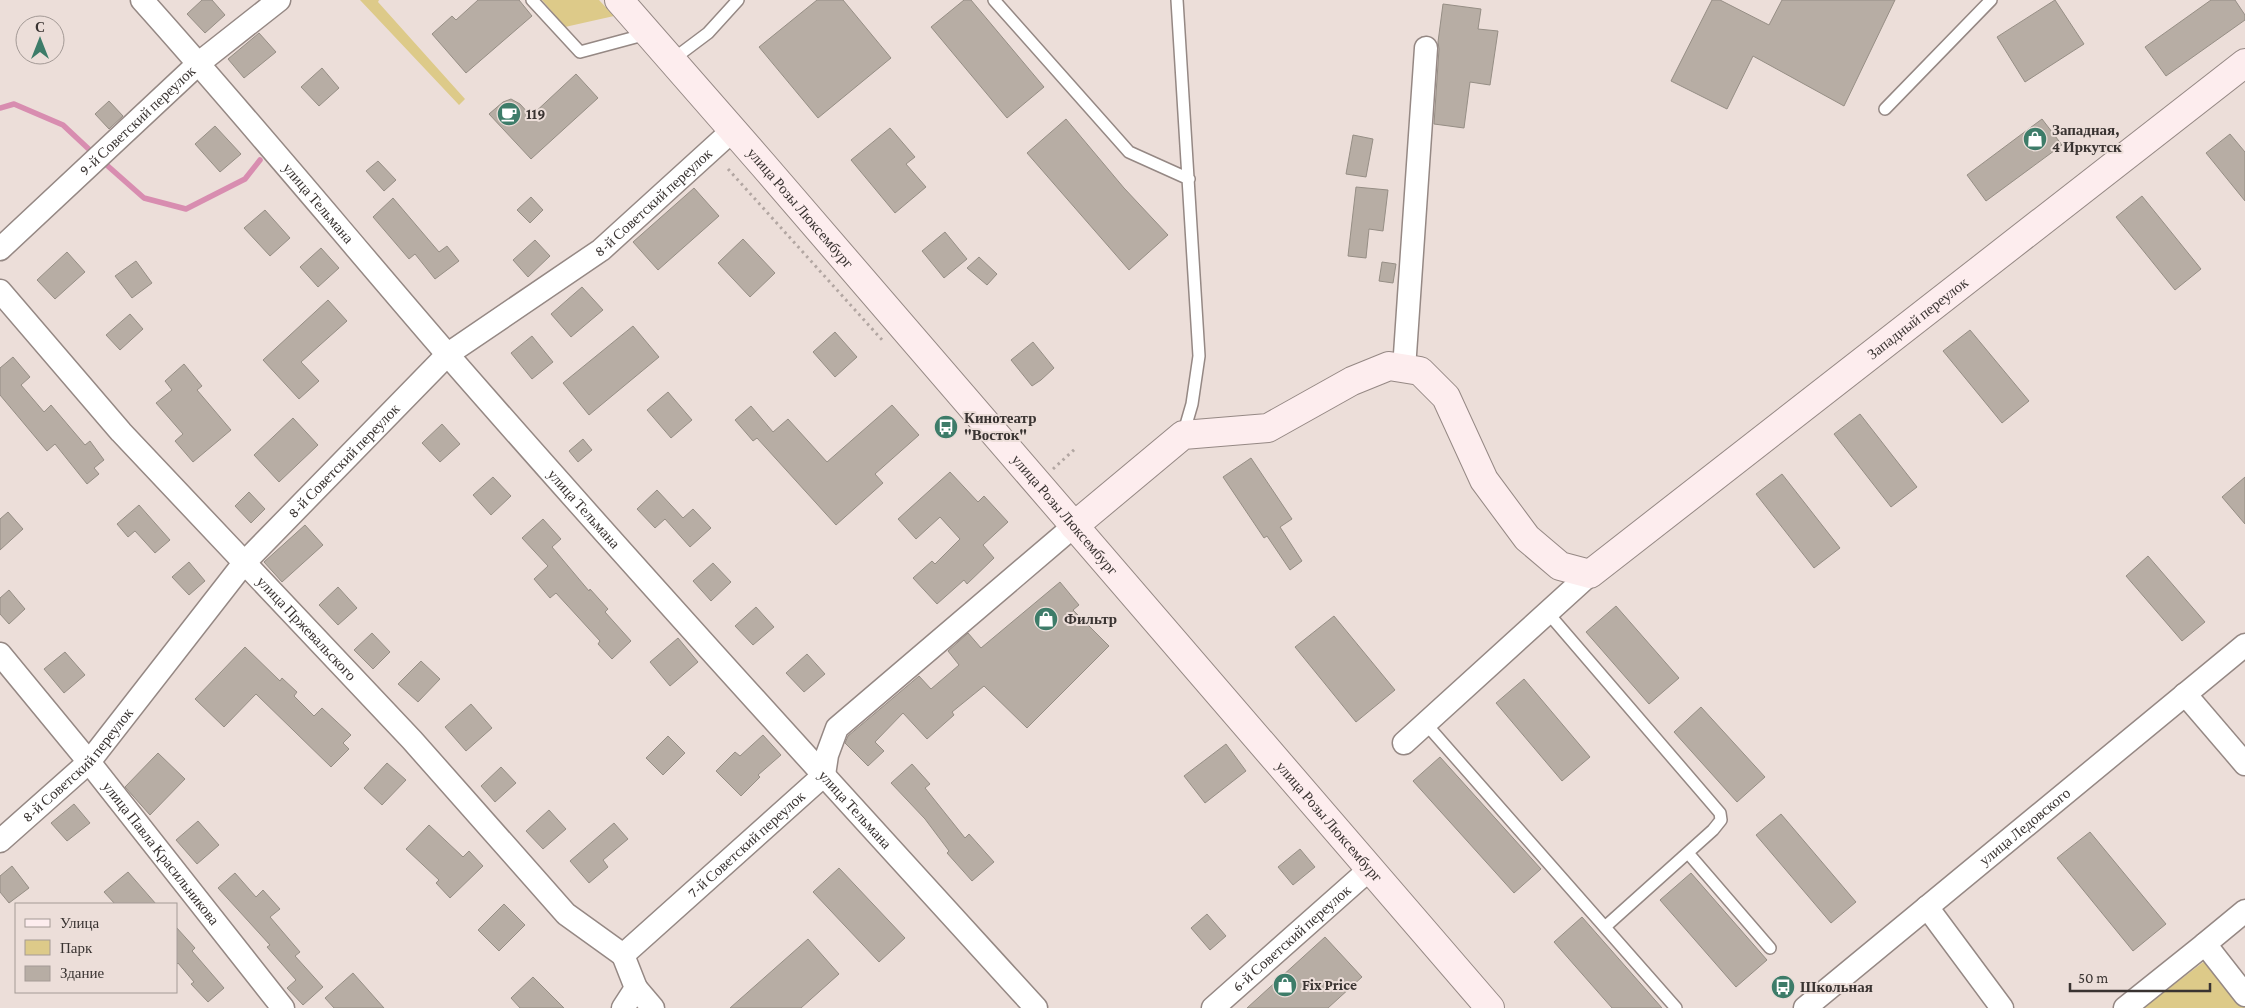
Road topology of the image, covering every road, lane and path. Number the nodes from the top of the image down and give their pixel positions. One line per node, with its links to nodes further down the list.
1 (142, 0): 12 (street, улица Тельмана)
2 (279, 0): 12 (street, 9-й Советский переулок)
3 (532, 0): 9 (lane)
4 (619, 0): 9 (street, улица Розы Люксембург)
5 (738, 0): 11 (lane)
6 (994, 0): 16 (lane)
7 (1178, 0): 16 (lane)
8 (1991, 0): 14 (lane)
9 (649, 34): 11 (street, улица Розы Люксембург)
10 (1426, 48): 20 (street)
11 (672, 60): 15 (street, улица Розы Люксембург)
12 (199, 63): 17 (street, 9-й Советский переулок); 19 (street, улица Тельмана)
13 (2245, 63): 26 (street, Западный переулок)
14 (1885, 109)
15 (733, 130): 19 (street, 8-й Советский переулок); 24 (street, улица Розы Люксембург)
16 (1188, 179): 21 (lane)
17 (0, 249)
18 (0, 291): 25 (street, улица Пржевальского)
19 (448, 354): 25 (street, 8-й Советский переулок); 35 (street, улица Тельмана)
20 (1404, 369): 21 (street); 26 (street)
21 (1183, 435): 24 (street)
22 (1076, 448): 23 (path)
23 (1052, 470)
24 (1074, 526): 35 (street); 38 (street, улица Розы Люксембург)
25 (244, 564): 33 (street, 8-й Советский переулок); 44 (street, улица Пржевальского)
26 (1590, 574): 27 (street)
27 (1548, 613): 31 (street); 37 (lane)
28 (2245, 644): 30 (street, улица Ледовского)
29 (0, 654): 33 (street, улица Павла Красильникова)
30 (2186, 694): 34 (street); 39 (street, улица Ледовского)
31 (1426, 724): 32 (street); 41 (lane)
32 (1404, 743)
33 (89, 762): 36 (street, 8-й Советский переулок); 47 (street, улица Павла Красильникова)
34 (2245, 764)
35 (824, 776): 44 (street, 7-й Советский переулок); 50 (street, улица Тельмана)
36 (0, 841)
37 (1688, 853): 41 (lane); 43 (lane)
38 (1371, 868): 51 (street, 6-й Советский переулок); 52 (street, улица Розы Люксембург)
39 (1927, 907): 54 (street, улица Ледовского); 55 (street)
40 (2245, 911): 42 (street)
41 (1606, 926): 53 (lane)
42 (2205, 944): 46 (street); 56 (street)
43 (1770, 948)
44 (624, 955): 45 (street)
45 (636, 988): 48 (street); 49 (street)
46 (2245, 995)
47 (283, 1008)
48 (623, 1008)
49 (653, 1008)
50 (1036, 1008)
51 (1213, 1008)
52 (1490, 1008)
53 (1676, 1008)
54 (1805, 1008)
55 (2002, 1008)
56 (2125, 1008)

